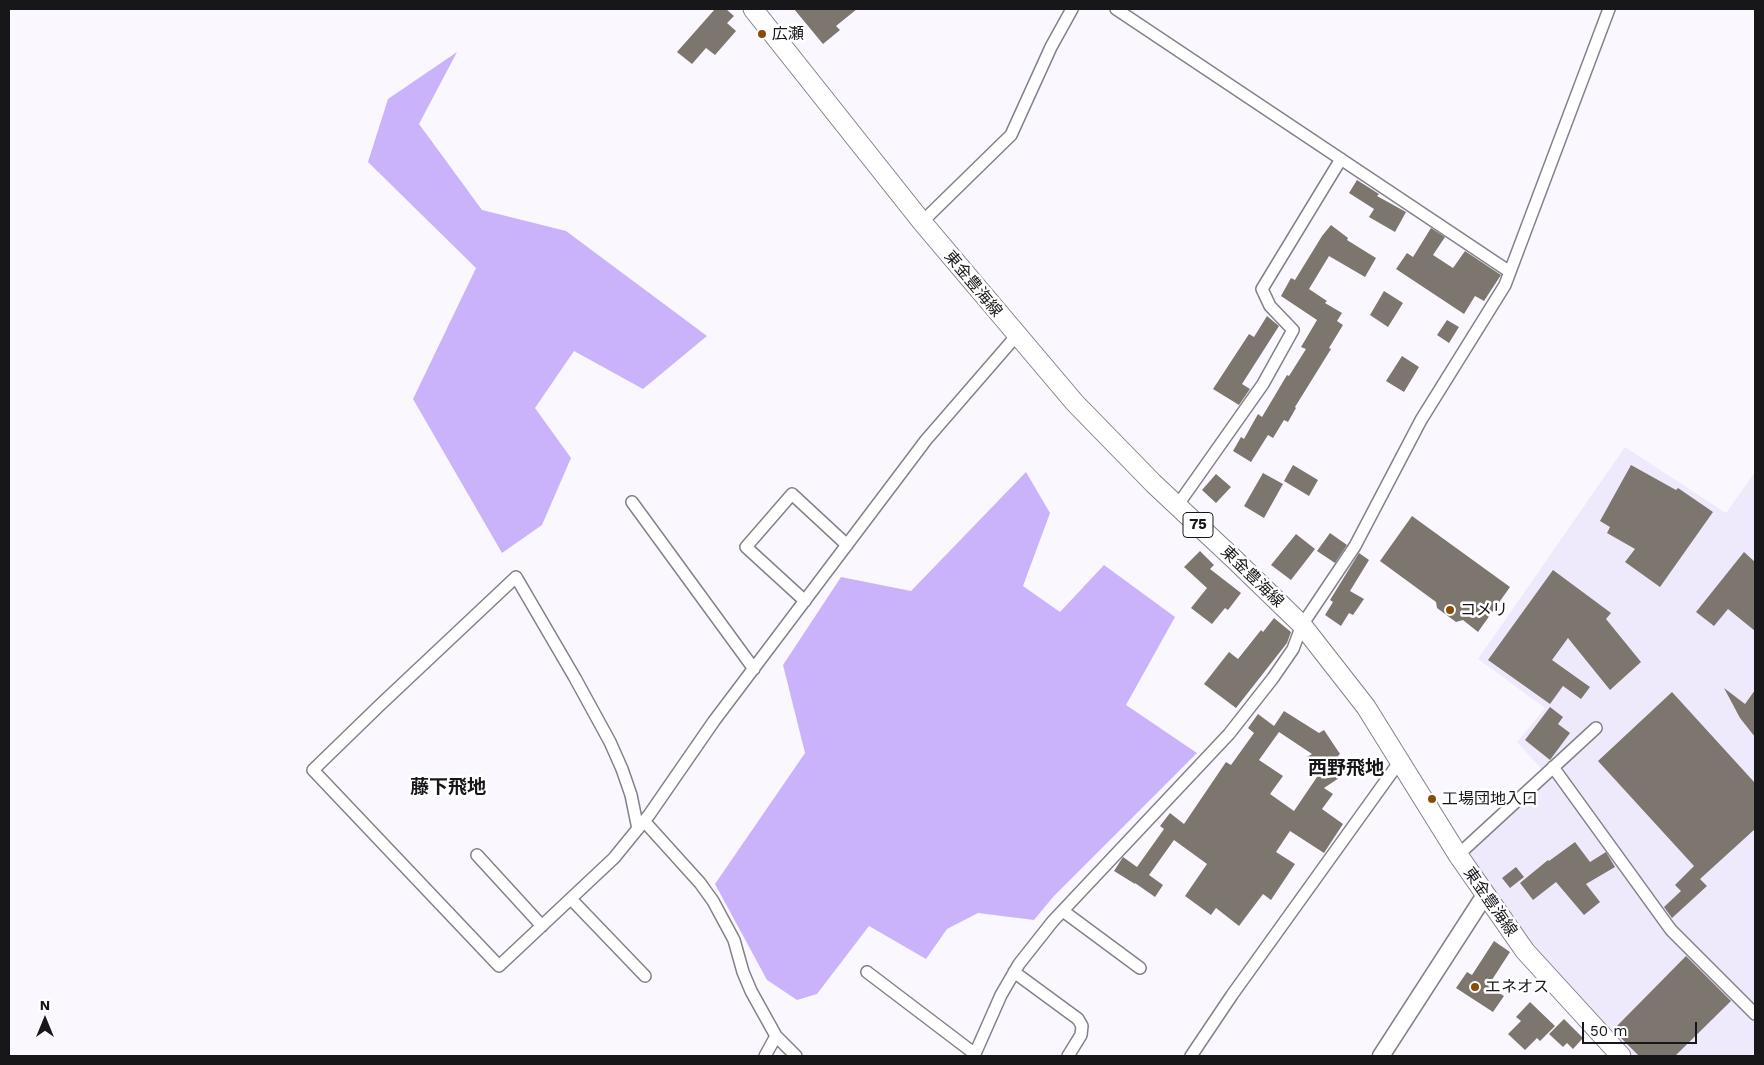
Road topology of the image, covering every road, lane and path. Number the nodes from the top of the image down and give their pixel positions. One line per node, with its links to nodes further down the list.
1 (753, 9): 6 (main road, 東金豊海線 / 75)
2 (1072, 9): 6 (street)
3 (1116, 9): 5 (street)
4 (1609, 9): 7 (street)
5 (1341, 159): 7 (street); 10 (street)
6 (922, 222): 8 (main road, 東金豊海線 / 75)
7 (1510, 272): 13 (street)
8 (1017, 335): 10 (main road, 東金豊海線 / 75); 11 (street)
9 (632, 502): 14 (street)
10 (1177, 506): 13 (main road, 東金豊海線 / 75)
11 (847, 545): 12 (street); 12 (street)
12 (805, 601): 14 (street)
13 (1302, 625): 16 (main road, 東金豊海線 / 75); 23 (street)
14 (754, 669): 18 (street)
15 (1596, 728): 17 (street)
16 (1400, 761): 19 (main road, 東金豊海線 / 75); 35 (street)
17 (1553, 767): 19 (street); 29 (street)
18 (641, 825): 22 (street); 24 (street); 30 (street)
19 (1458, 855): 21 (main road, 東金豊海線 / 75)
20 (477, 856): 24 (street)
21 (1485, 895): 36 (street); 37 (main road, 東金豊海線 / 75)
22 (571, 899): 24 (street); 28 (street)
23 (1063, 911): 25 (street); 27 (street)
24 (542, 926)
25 (1140, 968)
26 (868, 972): 31 (street)
27 (1014, 972): 31 (street); 34 (street)
28 (645, 976)
29 (1755, 1014)
30 (776, 1036): 32 (street); 33 (street)
31 (975, 1055)
32 (765, 1056)
33 (796, 1056)
34 (1068, 1056)
35 (1191, 1056)
36 (1381, 1056)
37 (1621, 1056)

